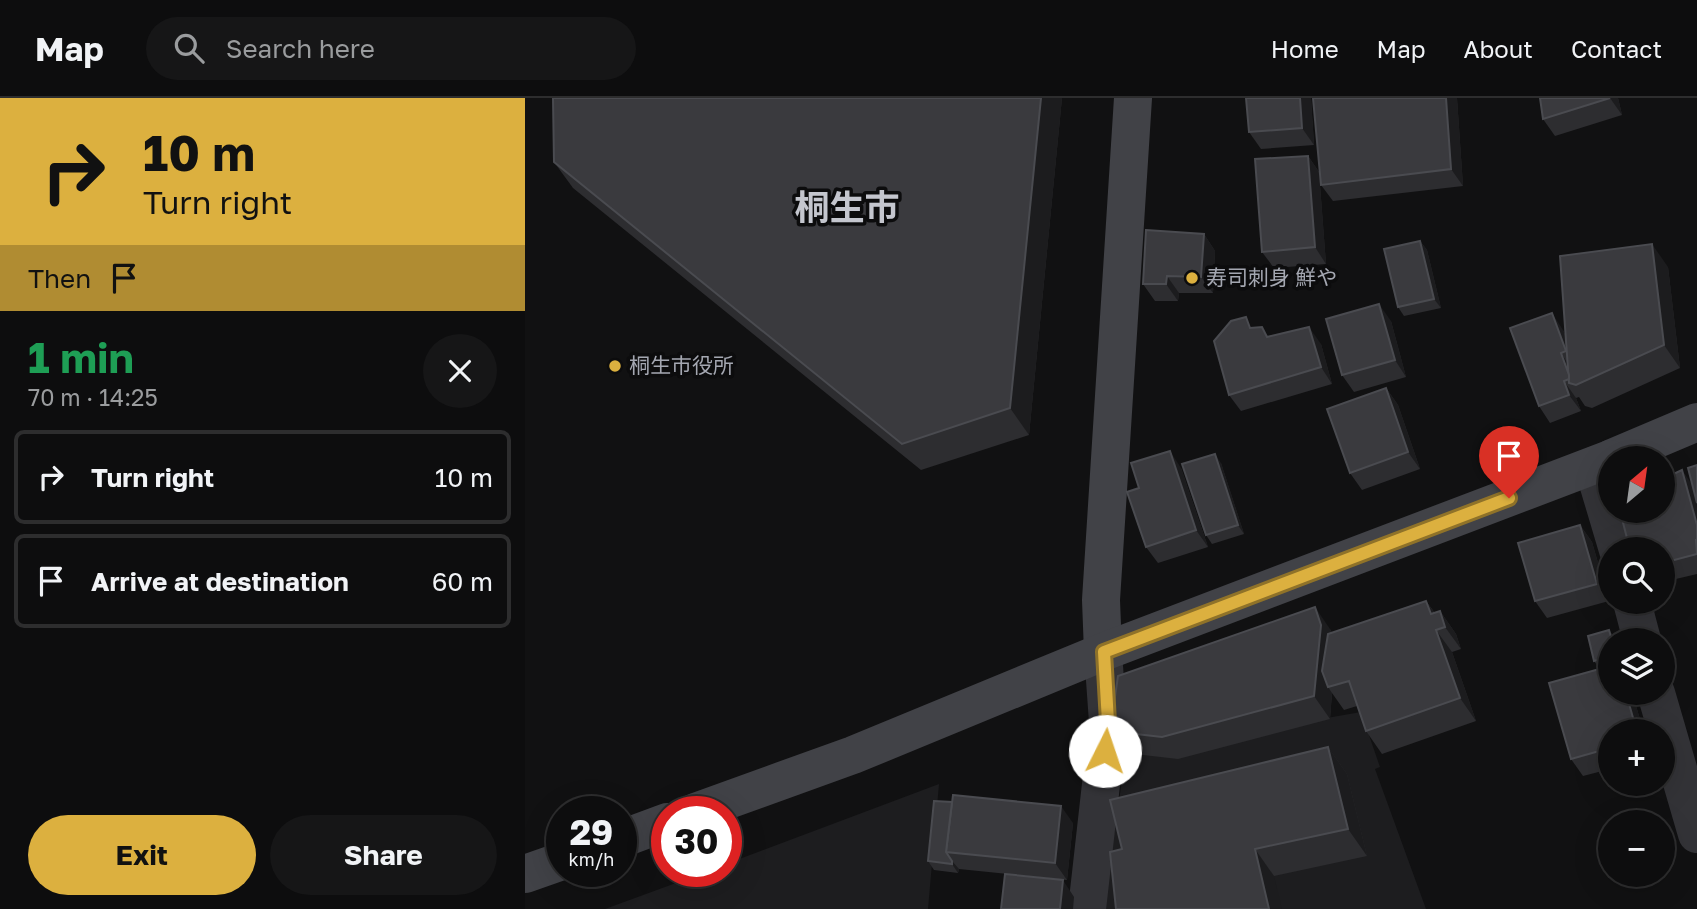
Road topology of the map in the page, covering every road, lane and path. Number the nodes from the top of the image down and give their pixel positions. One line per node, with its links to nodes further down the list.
1 (1133, 98): 5 (street)
2 (1697, 422): 3 (street)
3 (1640, 446)
4 (1598, 464): 5 (street)
5 (1104, 652): 7 (street); 11 (street)
6 (1659, 705): 8 (street)
7 (738, 796)
8 (1697, 834)
9 (546, 867): 10 (street)
10 (525, 874)
11 (1087, 909)

